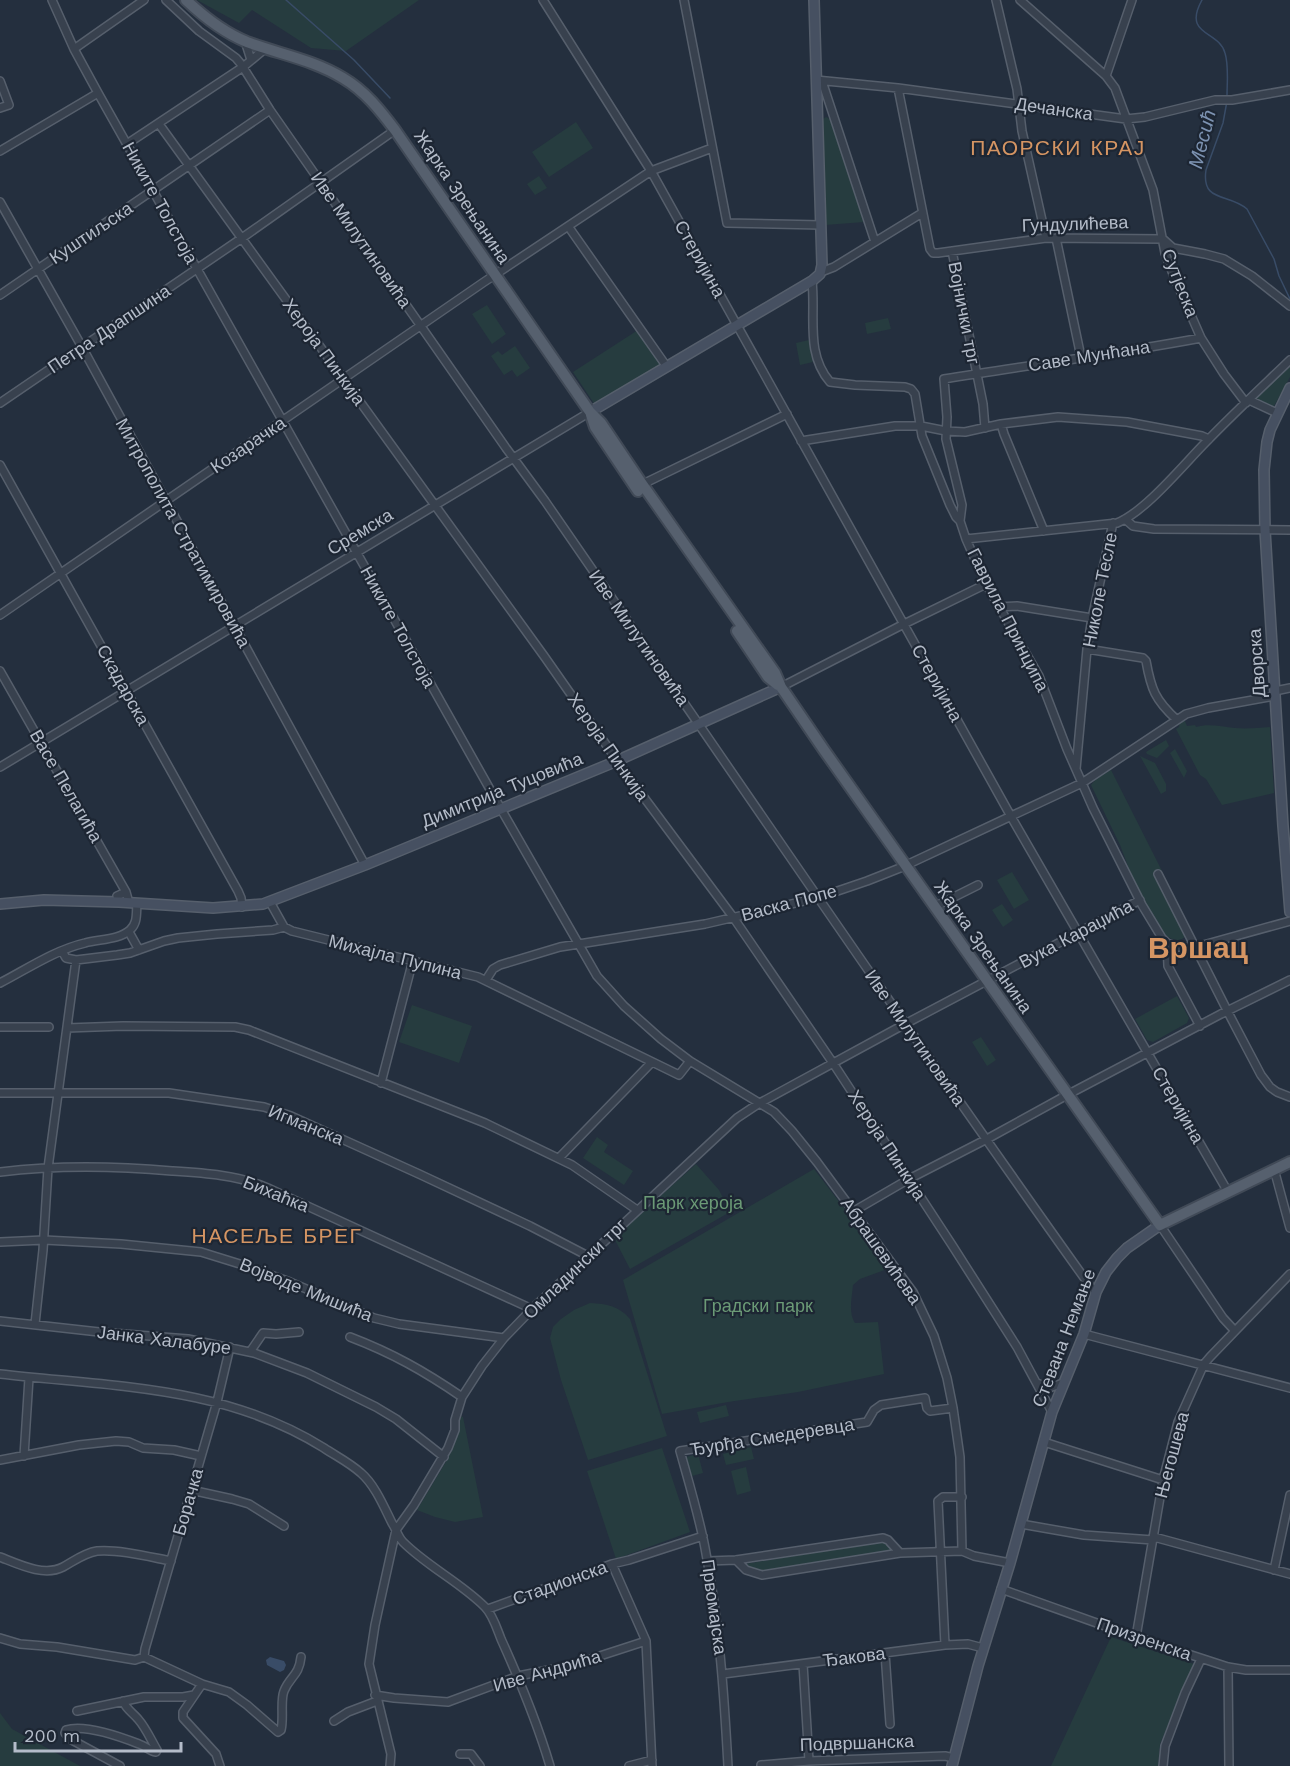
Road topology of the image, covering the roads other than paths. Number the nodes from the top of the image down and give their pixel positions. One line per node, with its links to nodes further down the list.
1 (52, 0): 13 (street, Никите Толстоја)
2 (144, 0): 13 (street)
3 (166, 0): 15 (street, Иве Милутиновића)
4 (186, 0): 11 (main road, Жарка Зрењанина)
5 (543, 0): 34 (street, Стеријина)
6 (684, 0): 31 (street)
7 (814, 0): 17 (street)
8 (1020, 0): 16 (street)
9 (1132, 0): 16 (street)
10 (998, 2): 22 (street)
11 (245, 41): 12 (main road, Жарка Зрењанина); 14 (street)
12 (266, 48): 14 (street); 29 (main road, Жарка Зрењанина)
13 (74, 49): 21 (street, Никите Толстоја)
14 (251, 60): 15 (street)
15 (243, 67): 24 (street, Иве Милутиновића); 28 (street)
16 (1106, 76): 27 (street, Сутјеска)
17 (819, 80): 19 (street, Дечанска); 25 (street); 26 (street)
18 (0, 81): 23 (street)
19 (898, 88): 22 (street, Дечанска); 38 (street)
20 (1290, 90): 27 (street, Дечанска)
21 (98, 93): 30 (street, Никите Толстоја); 32 (street)
22 (1018, 104): 27 (street, Дечанска); 42 (street)
23 (0, 108)
24 (270, 110): 33 (street, Куштиљска); 35 (street, Иве Милутиновића)
25 (832, 112): 26 (street); 45 (street)
26 (817, 113): 39 (street)
27 (1126, 119): 44 (street, Сутјеска)
28 (159, 124): 30 (street); 33 (street, Хероја Пинкија)
29 (395, 130): 35 (street, Петра Драпшина); 52 (main road, Жарка Зрењанина)
30 (127, 144): 36 (street, Никите Толстоја)
31 (712, 148): 34 (street); 39 (street)
32 (0, 151)
33 (190, 165): 36 (street, Куштиљска); 41 (street, Хероја Пинкија)
34 (651, 171): 40 (street, Козарачка); 56 (street, Стеријина)
35 (321, 183): 41 (street, Петра Драпшина); 57 (street, Иве Милутиновића)
36 (153, 190): 49 (street, Куштиљска); 50 (street, Никите Толстоја)
37 (0, 202): 49 (street, Митрополита Стратимировића)
38 (922, 213): 45 (street); 47 (street, Војнички трг)
39 (821, 225): 51 (street)
40 (568, 226): 52 (street, Козарачка); 62 (street)
41 (242, 238): 50 (street, Петра Драпшина); 64 (street, Хероја Пинкија)
42 (1046, 238): 43 (street, Гундулићева); 47 (street, Гундулићева)
43 (1056, 238): 44 (street, Гундулићева); 60 (street)
44 (1163, 238): 46 (street); 48 (street, Сутјеска)
45 (875, 242): 51 (street)
46 (1173, 248): 48 (street); 55 (street)
47 (952, 251): 63 (street, Војнички трг)
48 (1165, 253): 58 (street, Сутјеска)
49 (38, 268): 54 (street, Куштиљска); 59 (street, Митрополита Стратимировића)
50 (197, 269): 59 (street, Петра Драпшина); 71 (street, Никите Толстоја)
51 (821, 272): 53 (street)
52 (495, 275): 57 (street, Козарачка); 68 (main road, Жарка Зрењанина)
53 (812, 281): 56 (street); 73 (street)
54 (0, 295)
55 (1290, 306)
56 (737, 325): 62 (street, Сремска); 70 (street, Стеријина)
57 (422, 327): 64 (street, Козарачка); 78 (street, Иве Милутиновића)
58 (1201, 338): 60 (street, Саве Мунћана); 66 (street, Сутјеска)
59 (82, 347): 67 (street, Петра Драпшина); 81 (street, Митрополита Стратимировића)
60 (1082, 357): 63 (street, Саве Мунћана)
61 (1290, 360): 66 (street, Николе Тесле)
62 (667, 367): 68 (street, Сремска)
63 (976, 374): 74 (street, Војнички трг); 75 (street, Војнички трг)
64 (344, 380): 71 (street, Козарачка); 82 (street, Хероја Пинкија)
65 (1290, 388): 69 (street, Дворска)
66 (1247, 402): 69 (street); 76 (street, Николе Тесле)
67 (0, 403)
68 (590, 412): 78 (street, Сремска); 80 (main road, Жарка Зрењанина); 100 (main road, Жарка Зрењанина)
69 (1277, 413): 86 (street, Дворска)
70 (787, 414): 77 (street, Стеријина); 80 (street)
71 (283, 422): 81 (street, Козарачка); 90 (street, Никите Толстоја)
72 (1001, 424): 74 (street); 76 (street); 88 (street)
73 (921, 426): 75 (street); 77 (street); 84 (street, Гаврила Принципа)
74 (986, 428): 75 (street)
75 (946, 431): 84 (street)
76 (1209, 439): 83 (street, Николе Тесле)
77 (801, 441): 96 (street, Стеријина)
78 (514, 458): 82 (street, Сремска); 105 (street, Иве Милутиновића)
79 (0, 465): 91 (street, Скадарска)
80 (643, 484): 100 (main road, Жарка Зрењанина)
81 (166, 501): 91 (street, Козарачка); 97 (street, Митрополита Стратимировића)
82 (435, 506): 90 (street, Сремска); 107 (street, Хероја Пинкија)
83 (1125, 519): 85 (street, Николе Тесле); 86 (street)
84 (960, 521): 89 (street, Гаврила Принципа)
85 (1113, 523): 88 (street); 95 (street, Николе Тесле)
86 (1265, 530): 87 (street); 103 (street, Дворска)
87 (1290, 530)
88 (1044, 531): 89 (street)
89 (966, 539): 92 (street, Гаврила Принципа)
90 (357, 553): 97 (street, Сремска); 111 (street, Никите Толстоја)
91 (60, 574): 94 (street, Козарачка); 102 (street, Скадарска)
92 (986, 584): 93 (street, Гаврила Принципа); 96 (street, Димитрија Туцовића)
93 (998, 607): 95 (street); 109 (street, Гаврила Принципа)
94 (0, 615)
95 (1092, 618): 98 (street, Николе Тесле)
96 (905, 623): 100 (street, Димитрија Туцовића); 112 (street, Стеријина)
97 (234, 626): 102 (street, Сремска); 113 (street, Митрополита Стратимировића)
98 (1087, 650): 104 (street); 109 (street, Николе Тесле)
99 (0, 671): 106 (street, Васе Пелагића)
100 (781, 687): 105 (street, Димитрија Туцовића); 114 (main road, Жарка Зрењанина)
101 (1290, 688): 103 (street, Васка Попе)
102 (126, 691): 106 (street, Сремска); 124 (street, Скадарска)
103 (1275, 693): 104 (street, Васка Попе); 126 (street, Дворска)
104 (1176, 720): 110 (street, Васка Попе)
105 (698, 723): 107 (street, Димитрија Туцовића); 119 (street, Иве Милутиновића)
106 (41, 742): 108 (street, Сремска); 117 (street, Васе Пелагића)
107 (618, 760): 111 (street, Димитрија Туцовића); 127 (street, Хероја Пинкија)
108 (0, 767)
109 (1076, 769): 110 (street, Гаврила Принципа)
110 (1082, 783): 112 (street, Васка Попе); 120 (street, Гаврила Принципа)
111 (500, 808): 113 (street, Димитрија Туцовића); 132 (street, Никите Толстоја)
112 (1010, 815): 114 (street, Васка Попе); 131 (street, Стеријина)
113 (365, 866): 121 (street, Димитрија Туцовића)
114 (905, 866): 119 (street, Васка Попе); 125 (main road, Жарка Зрењанина)
115 (1158, 874): 135 (street)
116 (978, 885): 125 (street)
117 (126, 892): 118 (street); 122 (street, Васе Пелагића)
118 (117, 896)
119 (817, 898): 127 (street, Васка Попе); 144 (street, Иве Милутиновића)
120 (1140, 900): 131 (street, Вука Караџића); 133 (street, Гаврила Принципа)
121 (270, 902): 124 (street, Димитрија Туцовића); 129 (street)
122 (133, 903): 123 (street, Димитрија Туцовића); 124 (street, Димитрија Туцовића); 130 (street)
123 (0, 904)
124 (242, 907)
125 (934, 907): 141 (main road, Жарка Зрењанина)
126 (1290, 912)
127 (733, 917): 132 (street, Васка Попе); 152 (street, Хероја Пинкија)
128 (1290, 921): 135 (street)
129 (283, 925): 134 (street, Михајла Пупина); 138 (street, Михајла Пупина)
130 (129, 932): 134 (street); 136 (street)
131 (1078, 932): 141 (street, Вука Караџића); 149 (street, Стеријина)
132 (579, 943): 139 (street, Васка Попе); 150 (street, Никите Толстоја)
133 (1167, 943): 135 (street); 145 (street)
134 (137, 946): 137 (street, Михајла Пупина)
135 (1196, 947): 143 (street)
136 (62, 951): 137 (street); 142 (street)
137 (76, 960): 148 (street)
138 (413, 960): 139 (street, Михајла Пупина); 153 (street)
139 (486, 980): 151 (street, Михајла Пупина)
140 (1290, 980): 143 (street)
141 (986, 981): 144 (street, Вука Караџића); 156 (main road, Жарка Зрењанина)
142 (0, 983)
143 (1227, 1011): 145 (street); 157 (street)
144 (905, 1024): 152 (street, Вука Караџића); 159 (street, Иве Милутиновића)
145 (1200, 1026): 149 (street)
146 (0, 1027): 147 (street)
147 (49, 1027)
148 (67, 1028): 153 (street); 155 (street)
149 (1148, 1053): 156 (street); 166 (street, Стеријина)
150 (690, 1061): 151 (street, Михајла Пупина); 158 (street, Никите Толстоја)
151 (651, 1063): 160 (street)
152 (833, 1063): 158 (street, Вука Караџића); 165 (street, Хероја Пинкија)
153 (381, 1083): 160 (street)
154 (0, 1093): 155 (street, Игманска)
155 (58, 1093): 162 (street); 173 (street, Игманска)
156 (1067, 1095): 159 (street); 169 (main road, Жарка Зрењанина)
157 (1290, 1096)
158 (758, 1104): 167 (street, Омладински трг); 168 (street, Абрашевићева)
159 (987, 1139): 165 (street); 175 (street, Иве Милутиновића)
160 (559, 1158): 167 (street)
161 (1290, 1162): 163 (main road, Стевана Немање)
162 (48, 1168): 164 (street, Бихаћка); 171 (street); 176 (street, Бихаћка)
163 (1274, 1169): 166 (main road, Стевана Немање); 170 (street)
164 (0, 1172)
165 (909, 1179): 168 (street); 189 (street, Хероја Пинкија)
166 (1228, 1192): 169 (main road, Стевана Немање)
167 (637, 1210): 173 (street, Омладински трг)
168 (854, 1211): 194 (street, Абрашевићева)
169 (1160, 1225): 175 (street, Стевана Немање); 179 (street)
170 (1290, 1228)
171 (44, 1240): 172 (street, Војводе Мишића); 178 (street); 183 (street, Војводе Мишића)
172 (0, 1242)
173 (588, 1256): 176 (street, Омладински трг)
174 (1290, 1274): 179 (street, Његошева)
175 (1096, 1292): 181 (street, Стевана Немање)
176 (532, 1309): 183 (street, Омладински трг)
177 (0, 1320): 178 (street, Јанка Халабуре)
178 (34, 1324): 184 (street, Јанка Халабуре)
179 (1235, 1330): 186 (street, Његошева)
180 (299, 1332): 185 (street)
181 (1083, 1334): 186 (street); 190 (street, Стевана Немање)
182 (350, 1337): 192 (street)
183 (504, 1338): 192 (street, Омладински трг)
184 (230, 1347): 185 (street, Јанка Халабуре); 193 (street, Борачка)
185 (250, 1352): 200 (street, Јанка Халабуре)
186 (1204, 1364): 191 (street); 202 (street, Његошева)
187 (0, 1374): 188 (street)
188 (29, 1378): 193 (street); 198 (street)
189 (1037, 1383): 190 (street); 195 (street, Хероја Пинкија)
190 (1063, 1383): 195 (street, Стевана Немање)
191 (1290, 1388)
192 (461, 1399): 200 (street)
193 (217, 1402): 199 (street, Борачка); 208 (street)
194 (953, 1408): 197 (street, Ђурђа Смедеревца); 205 (street, Абрашевићева)
195 (1052, 1412): 196 (street, Стевана Немање)
196 (1044, 1442): 202 (street); 206 (street, Стевана Немање)
197 (680, 1451): 209 (street, Првомајска)
198 (24, 1456): 199 (street); 201 (street)
199 (201, 1456): 203 (street, Борачка)
200 (444, 1457): 208 (street)
201 (0, 1460)
202 (1163, 1480): 210 (street, Његошева)
203 (191, 1490): 207 (street); 216 (street, Борачка)
204 (1290, 1495): 220 (street)
205 (962, 1497): 211 (street); 212 (street, Абрашевићева)
206 (1021, 1524): 210 (street); 218 (street, Стевана Немање)
207 (284, 1526)
208 (396, 1530): 223 (street); 242 (street)
209 (703, 1536): 217 (street, Првомајска); 219 (street, Стадионска)
210 (1154, 1539): 220 (street); 225 (street, Његошева)
211 (940, 1551): 212 (street); 213 (street); 229 (street)
212 (962, 1551): 218 (street)
213 (900, 1553): 215 (street); 215 (street)
214 (0, 1557): 216 (street)
215 (736, 1560): 217 (street)
216 (171, 1561): 233 (street, Борачка)
217 (708, 1561): 238 (street, Првомајска)
218 (1010, 1563): 222 (street, Стевана Немање)
219 (612, 1564): 223 (street, Стадионска); 227 (street)
220 (1274, 1570): 221 (street)
221 (1290, 1574)
222 (1001, 1589): 224 (street, Подвршанска); 225 (street, Призренска)
223 (488, 1609): 239 (street, Стадионска)
224 (988, 1632): 228 (street); 230 (street, Подвршанска)
225 (1136, 1637): 234 (street, Призренска)
226 (0, 1638): 233 (street)
227 (646, 1641): 239 (street, Иве Андрића); 250 (street)
228 (968, 1644): 229 (street, Ђакова); 230 (street, Ђакова)
229 (945, 1645): 231 (street, Ђакова)
230 (983, 1648): 249 (street, Подвршанска)
231 (885, 1653): 235 (street, Ђакова); 246 (street)
232 (301, 1656): 240 (street)
233 (144, 1657): 240 (street)
234 (1200, 1659): 236 (street, Призренска); 259 (street)
235 (803, 1664): 238 (street, Ђакова); 248 (street)
236 (1228, 1667): 237 (street, Призренска); 260 (street)
237 (1290, 1670)
238 (723, 1674): 258 (street, Првомајска)
239 (518, 1676): 242 (street, Иве Андрића); 256 (street, Стадионска)
240 (202, 1684): 241 (street)
241 (194, 1695): 243 (street); 253 (street)
242 (376, 1698): 245 (street, Иве Андрића); 254 (street)
243 (123, 1701): 244 (street); 252 (street)
244 (77, 1711)
245 (334, 1720)
246 (890, 1724)
247 (460, 1754): 255 (street)
248 (809, 1761): 249 (street, Подвршанска); 251 (street, Подвршанска)
249 (953, 1762)
250 (652, 1763): 257 (street)
251 (761, 1765)
252 (120, 1766)
253 (220, 1766)
254 (390, 1766)
255 (480, 1766)
256 (550, 1766)
257 (629, 1766)
258 (728, 1766)
259 (1163, 1766)
260 (1229, 1766)

